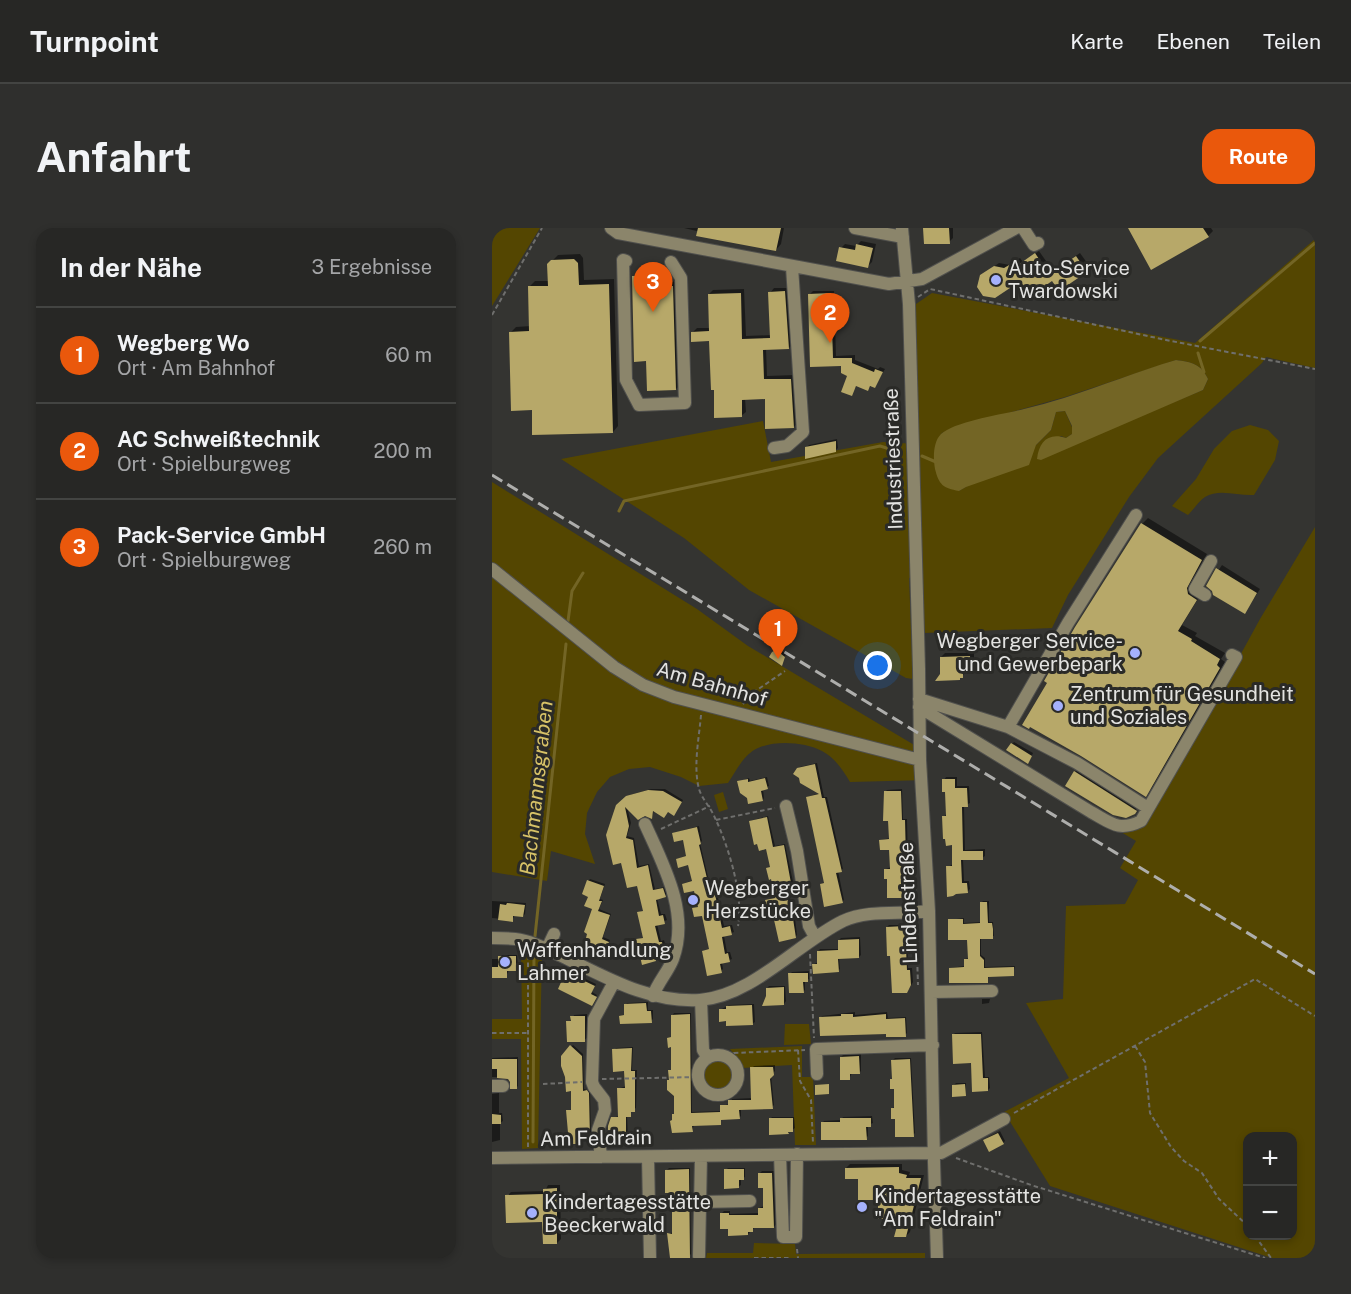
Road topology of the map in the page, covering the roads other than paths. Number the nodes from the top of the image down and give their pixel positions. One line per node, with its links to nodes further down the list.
1 (611, 228): 6 (street)
2 (855, 228): 5 (street)
3 (1016, 228): 10 (street)
4 (1023, 228): 7 (street)
5 (903, 232): 10 (street, Industriestraße)
6 (672, 244): 8 (street); 9 (street)
7 (1034, 245)
8 (626, 261)
9 (792, 267): 10 (street); 11 (street)
10 (906, 282): 17 (street, Industriestraße)
11 (774, 448)
12 (1136, 514): 18 (street)
13 (1211, 561): 15 (street)
14 (492, 568): 19 (street, Am Bahnhof)
15 (1205, 595)
16 (1232, 655): 21 (street)
17 (919, 703): 18 (street); 19 (street, Industriestraße); 21 (street)
18 (1008, 727): 21 (street)
19 (920, 760): 23 (street, Lindenstraße)
20 (786, 806): 26 (street)
21 (1148, 808)
22 (647, 829): 31 (street)
23 (929, 911): 26 (street); 30 (street, Lindenstraße)
24 (554, 934): 27 (street)
25 (492, 938): 27 (street)
26 (812, 940): 32 (street)
27 (547, 949): 28 (street)
28 (614, 982): 31 (street); 42 (street)
29 (992, 991): 30 (street)
30 (931, 992): 33 (street, Lindenstraße)
31 (653, 996): 32 (street)
32 (701, 1000): 34 (street)
33 (933, 1045): 35 (street); 37 (street, Lindenstraße)
34 (708, 1058): 34 (street)
35 (818, 1074)
36 (1004, 1119): 37 (street)
37 (937, 1153): 38 (street, Am Feldrain); 48 (street, Lindenstraße)
38 (797, 1154): 39 (street, Am Feldrain); 39 (street)
39 (780, 1155): 41 (street, Am Feldrain)
40 (648, 1156): 41 (street, Am Feldrain); 42 (street, Am Feldrain); 47 (street)
41 (701, 1156): 45 (street)
42 (601, 1157): 43 (street, Am Feldrain)
43 (492, 1158)
44 (750, 1201): 45 (street)
45 (700, 1202): 46 (street)
46 (699, 1256)
47 (650, 1258)
48 (938, 1258)

